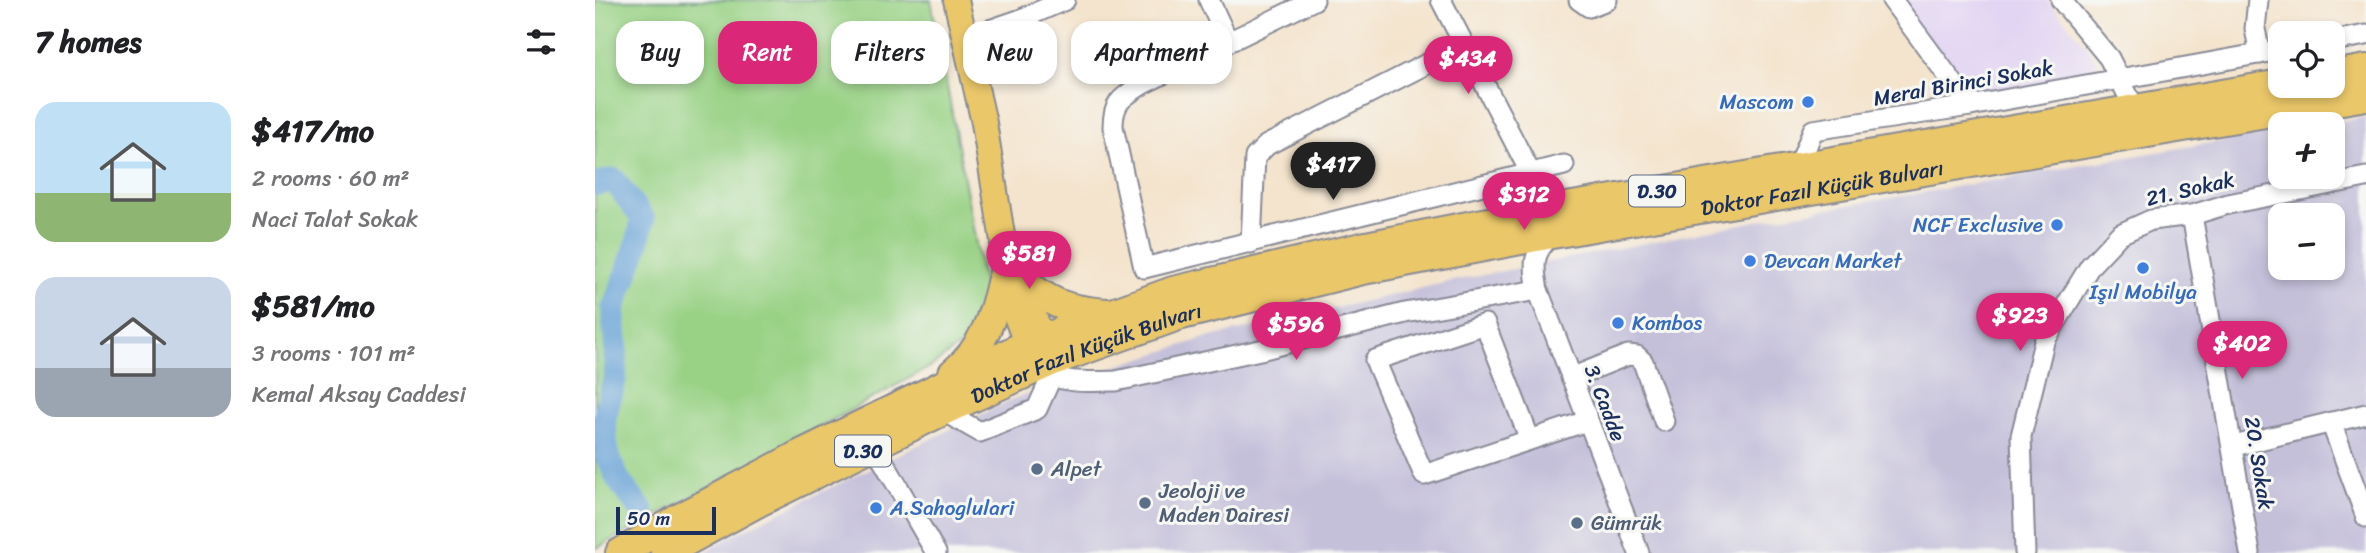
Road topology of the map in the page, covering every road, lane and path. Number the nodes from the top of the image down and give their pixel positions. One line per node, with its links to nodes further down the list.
1 (956, 0): 11 (main road)
2 (1065, 0): 9 (street)
3 (1209, 0): 10 (street)
4 (1314, 0): 13 (street)
5 (1441, 0): 15 (street)
6 (1892, 0): 25 (street)
7 (2061, 0): 20 (street)
8 (2258, 0): 17 (street)
9 (1016, 21)
10 (1219, 21)
11 (963, 27)
12 (2366, 35): 14 (street)
13 (1232, 39)
14 (2345, 39)
15 (1464, 45): 29 (street); 33 (street)
16 (2268, 52): 17 (street, Meral Birinci Sokak)
17 (2260, 54): 20 (street, Meral Birinci Sokak)
18 (2366, 69): 19 (highway)
19 (2345, 73)
20 (2120, 78): 25 (street, Meral Birinci Sokak); 26 (street)
21 (976, 84): 36 (main road)
22 (1143, 84): 33 (street)
23 (2268, 86): 26 (highway, Doktor Fazıl Küçük Bulvarı / D.30)
24 (2366, 96): 32 (highway, Doktor Fazıl Küçük Bulvarı / D.30)
25 (1970, 106): 28 (street, Meral Birinci Sokak)
26 (2135, 109): 28 (highway, Doktor Fazıl Küçük Bulvarı / D.30)
27 (1564, 165): 29 (street)
28 (1799, 166): 38 (highway, Doktor Fazıl Küçük Bulvarı / D.30)
29 (1531, 174): 33 (street)
30 (2366, 177): 31 (street, 21. Sokak)
31 (2193, 215): 48 (street, 20. Sokak); 55 (street, 21. Sokak)
32 (1552, 234): 34 (highway, Doktor Fazıl Küçük Bulvarı / D.30); 35 (street)
33 (1251, 243)
34 (1490, 246): 35 (street); 39 (highway, Doktor Fazıl Küçük Bulvarı / D.30)
35 (1534, 267): 37 (street, 3. Cadde)
36 (1009, 277): 38 (highway); 39 (main road); 41 (highway)
37 (1538, 290): 39 (street); 40 (street, 3. Cadde)
38 (1110, 313): 39 (highway, Doktor Fazıl Küçük Bulvarı / D.30)
39 (1042, 358): 41 (highway, Doktor Fazıl Küçük Bulvarı / D.30); 41 (street)
40 (1571, 378): 43 (street, 3. Cadde); 44 (street)
41 (937, 401): 47 (highway, Doktor Fazıl Küçük Bulvarı / D.30); 50 (highway, Doktor Fazıl Küçük Bulvarı / D.30)
42 (2366, 414): 45 (street)
43 (1587, 421): 46 (street); 54 (street, 3. Cadde)
44 (1664, 421)
45 (2331, 422): 48 (street); 49 (street)
46 (1530, 440): 46 (street)
47 (874, 445): 50 (highway, Doktor Fazıl Küçük Bulvarı / D.30); 53 (street)
48 (2234, 446): 56 (street, 20. Sokak)
49 (2366, 517)
50 (684, 529): 51 (highway, Doktor Fazıl Küçük Bulvarı / D.30); 52 (highway, Doktor Fazıl Küçük Bulvarı / D.30)
51 (629, 547)
52 (665, 553)
53 (936, 553)
54 (1639, 553)
55 (2025, 553)
56 (2250, 553)

